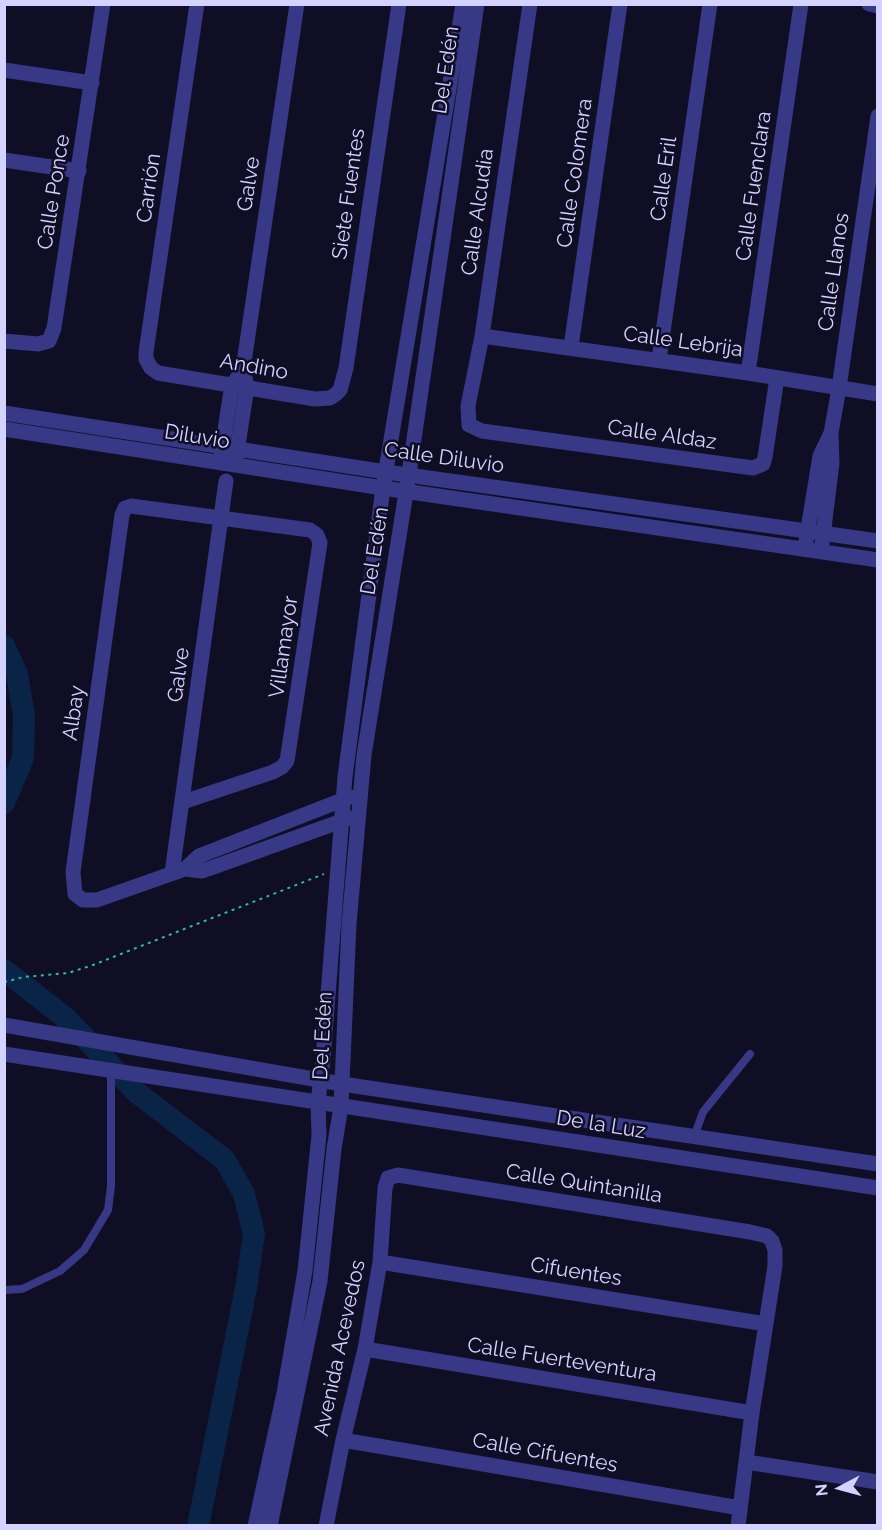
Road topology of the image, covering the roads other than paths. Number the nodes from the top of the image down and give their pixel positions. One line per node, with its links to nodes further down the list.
1 (103, 4): 14 (street, Calle Ponce)
2 (197, 4): 23 (street, Carrión)
3 (297, 4): 26 (street, Galve)
4 (399, 4): 28 (street, Siete Fuentes)
5 (463, 4): 36 (street, Del Edén)
6 (477, 4): 37 (street, Del Edén)
7 (530, 4): 19 (street, Calle Alcudia)
8 (620, 4): 21 (street, Calle Colomera)
9 (710, 4): 22 (street, Calle Eril)
10 (801, 4): 24 (street, Calle Fuenclara)
11 (869, 4): 12 (street)
12 (878, 6)
13 (4, 70): 14 (street)
14 (92, 83): 17 (street, Calle Ponce)
15 (878, 116): 18 (street, Calle Llanos)
16 (4, 160): 17 (street)
17 (79, 171): 20 (street, Calle Ponce)
18 (873, 187): 27 (street, Calle Llanos)
19 (482, 336): 21 (street, Calle Lebrija); 31 (street, Calle Alcudia)
20 (4, 341)
21 (571, 347): 22 (street, Calle Lebrija)
22 (658, 360): 24 (street, Calle Lebrija)
23 (158, 373): 26 (street, Andino)
24 (748, 373): 25 (street, Calle Lebrija)
25 (777, 378): 27 (street, Calle Lebrija); 31 (street, Calle Aldaz)
26 (240, 386): 28 (street, Andino); 34 (street); 35 (street)
27 (839, 388): 29 (street, Calle Lebrija); 33 (street, Calle Llanos)
28 (340, 390)
29 (878, 394)
30 (4, 413): 34 (street, Calle Diluvio)
31 (469, 425)
32 (4, 429): 34 (street, Diluvio)
33 (831, 433): 42 (street); 43 (street)
34 (221, 454): 35 (street, Calle Diluvio)
35 (237, 456): 36 (street, Calle Diluvio); 39 (street, Diluvio)
36 (386, 472): 37 (street, Calle Diluvio); 39 (street, Del Edén)
37 (409, 474): 40 (street, Del Edén); 42 (street, Calle Diluvio)
38 (226, 481): 41 (street, Galve)
39 (383, 488): 40 (street, Diluvio); 49 (street, Del Edén)
40 (405, 490): 45 (street, Diluvio); 48 (street, Del Edén)
41 (217, 518): 50 (street, Galve); 50 (street, Villamayor); 53 (street, Albay)
42 (808, 531): 43 (street, Calle Diluvio); 45 (street)
43 (824, 533): 44 (street, Calle Diluvio); 46 (street)
44 (878, 541)
45 (804, 549): 46 (street, Diluvio)
46 (821, 552): 47 (street, Diluvio)
47 (878, 560)
48 (361, 793): 49 (street, Albay); 51 (street, Del Edén)
49 (343, 800): 52 (street, Del Edén); 53 (street, Albay)
50 (183, 802): 53 (street, Galve)
51 (358, 815): 52 (street, Albay); 59 (street, Del Edén)
52 (341, 822): 53 (street, Albay); 58 (street, Del Edén)
53 (179, 871)
54 (4, 1025): 58 (street, De la Luz)
55 (4, 1054): 57 (street, De la Luz)
56 (750, 1054): 62 (lane)
57 (111, 1071): 60 (street, De la Luz); 67 (lane)
58 (321, 1081): 59 (street, De la Luz); 60 (street, Del Edén)
59 (342, 1084): 61 (street, Del Edén); 62 (street, De la Luz)
60 (318, 1102): 61 (street, De la Luz); 75 (street, Del Edén)
61 (341, 1106): 65 (street, De la Luz); 76 (street, Del Edén)
62 (694, 1137): 63 (street, De la Luz)
63 (878, 1164)
64 (388, 1178): 66 (street, Avenida Acevedos); 68 (street, Calle Quintanilla)
65 (878, 1188)
66 (380, 1262): 68 (street, Cifuentes); 69 (street, Avenida Acevedos)
67 (4, 1290)
68 (766, 1324): 70 (street)
69 (365, 1349): 70 (street, Calle Fuerteventura); 71 (street, Avenida Acevedos)
70 (753, 1413): 72 (street)
71 (343, 1440): 74 (street, Calle Cifuentes); 77 (street, Avenida Acevedos)
72 (746, 1462): 73 (street); 74 (street)
73 (878, 1482)
74 (740, 1508): 78 (street)
75 (255, 1526)
76 (270, 1526)
77 (326, 1526)
78 (738, 1526)

